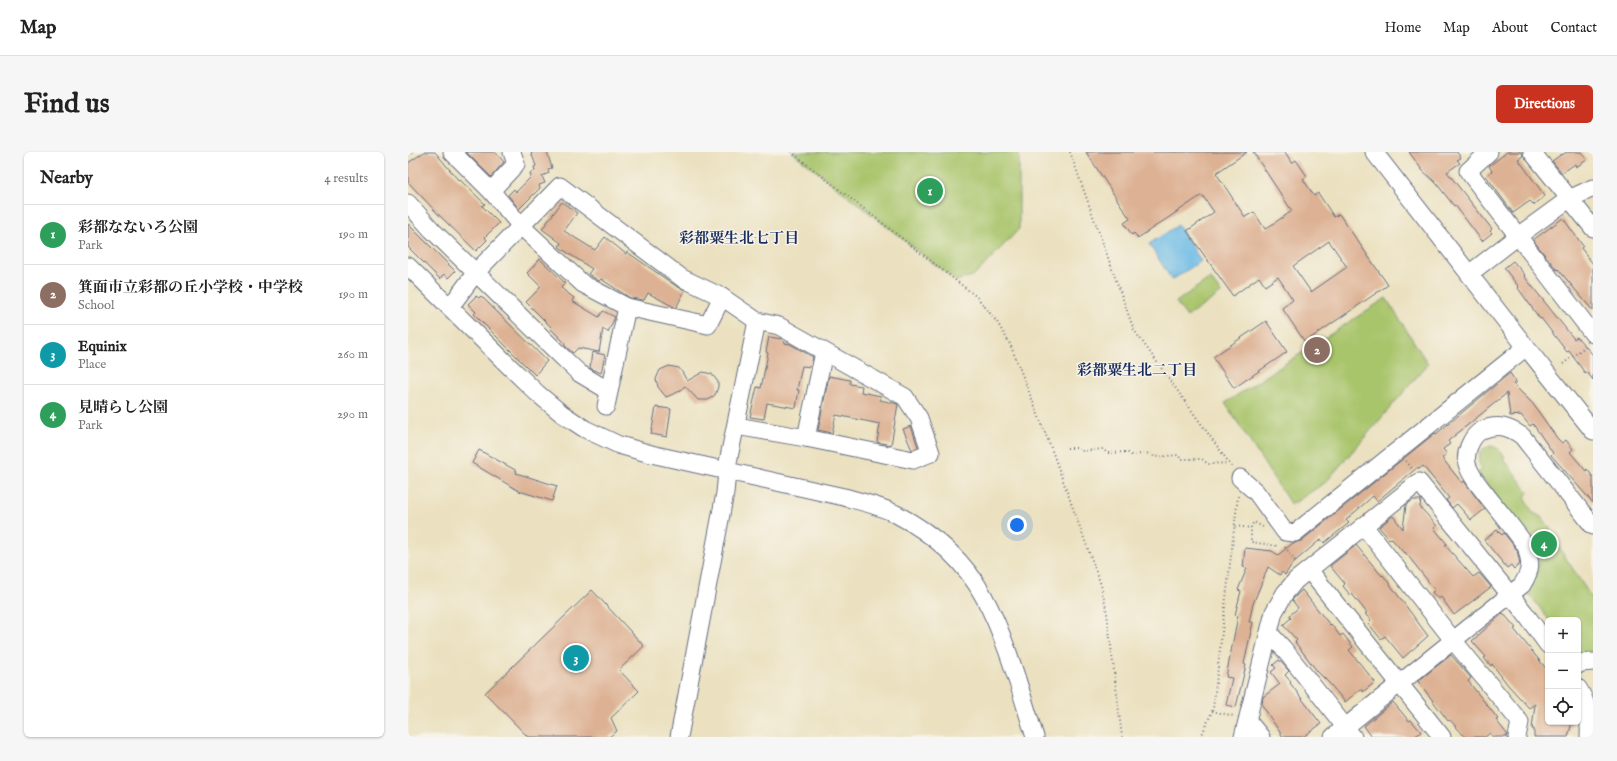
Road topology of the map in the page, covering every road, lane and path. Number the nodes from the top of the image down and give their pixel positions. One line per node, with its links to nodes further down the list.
1 (414, 152): 9 (path)
2 (452, 152): 11 (street)
3 (512, 152): 11 (street)
4 (791, 152): 56 (path)
5 (1070, 152): 33 (path)
6 (1374, 152): 19 (street)
7 (1489, 152): 16 (street)
8 (1532, 152): 12 (street)
9 (408, 156)
10 (1593, 188): 12 (street)
11 (491, 191): 14 (street)
12 (1569, 199): 15 (street); 16 (street)
13 (408, 204): 18 (street)
14 (521, 226): 18 (street); 20 (street); 22 (street)
15 (1593, 228)
16 (1518, 236): 19 (street); 24 (street)
17 (408, 266): 21 (street)
18 (476, 272): 21 (street); 22 (street)
19 (1469, 274): 25 (street)
20 (722, 297): 22 (street); 23 (street)
21 (448, 306): 34 (street)
22 (627, 307)
23 (757, 321): 26 (street); 28 (street)
24 (1592, 338): 27 (path)
25 (1526, 347): 29 (street); 36 (street)
26 (824, 352): 30 (street); 30 (street)
27 (1563, 364)
28 (736, 426): 30 (street); 34 (street)
29 (1593, 431)
30 (806, 438)
31 (1067, 448): 33 (path)
32 (1405, 461): 35 (path)
33 (1229, 463): 36 (path)
34 (728, 471): 54 (street); 55 (street)
35 (1415, 473)
36 (1240, 478): 37 (path)
37 (1234, 526): 40 (path); 51 (path)
38 (1364, 526): 42 (street); 43 (street); 45 (street)
39 (1593, 526): 43 (street)
40 (1251, 528): 41 (path); 42 (path)
41 (1264, 528)
42 (1306, 571): 44 (street); 49 (street)
43 (1509, 594): 45 (street); 46 (street)
44 (1269, 633): 52 (street); 53 (street)
45 (1453, 640): 49 (street); 60 (street)
46 (1545, 640)
47 (1593, 662): 48 (street)
48 (1581, 663)
49 (1399, 684): 53 (street); 59 (street)
50 (1579, 689): 61 (street)
51 (1212, 711): 52 (path); 57 (path)
52 (1242, 725): 58 (street)
53 (1344, 734)
54 (679, 737)
55 (1035, 737)
56 (1122, 737)
57 (1201, 737)
58 (1261, 737)
59 (1442, 737)
60 (1517, 737)
61 (1589, 737)

